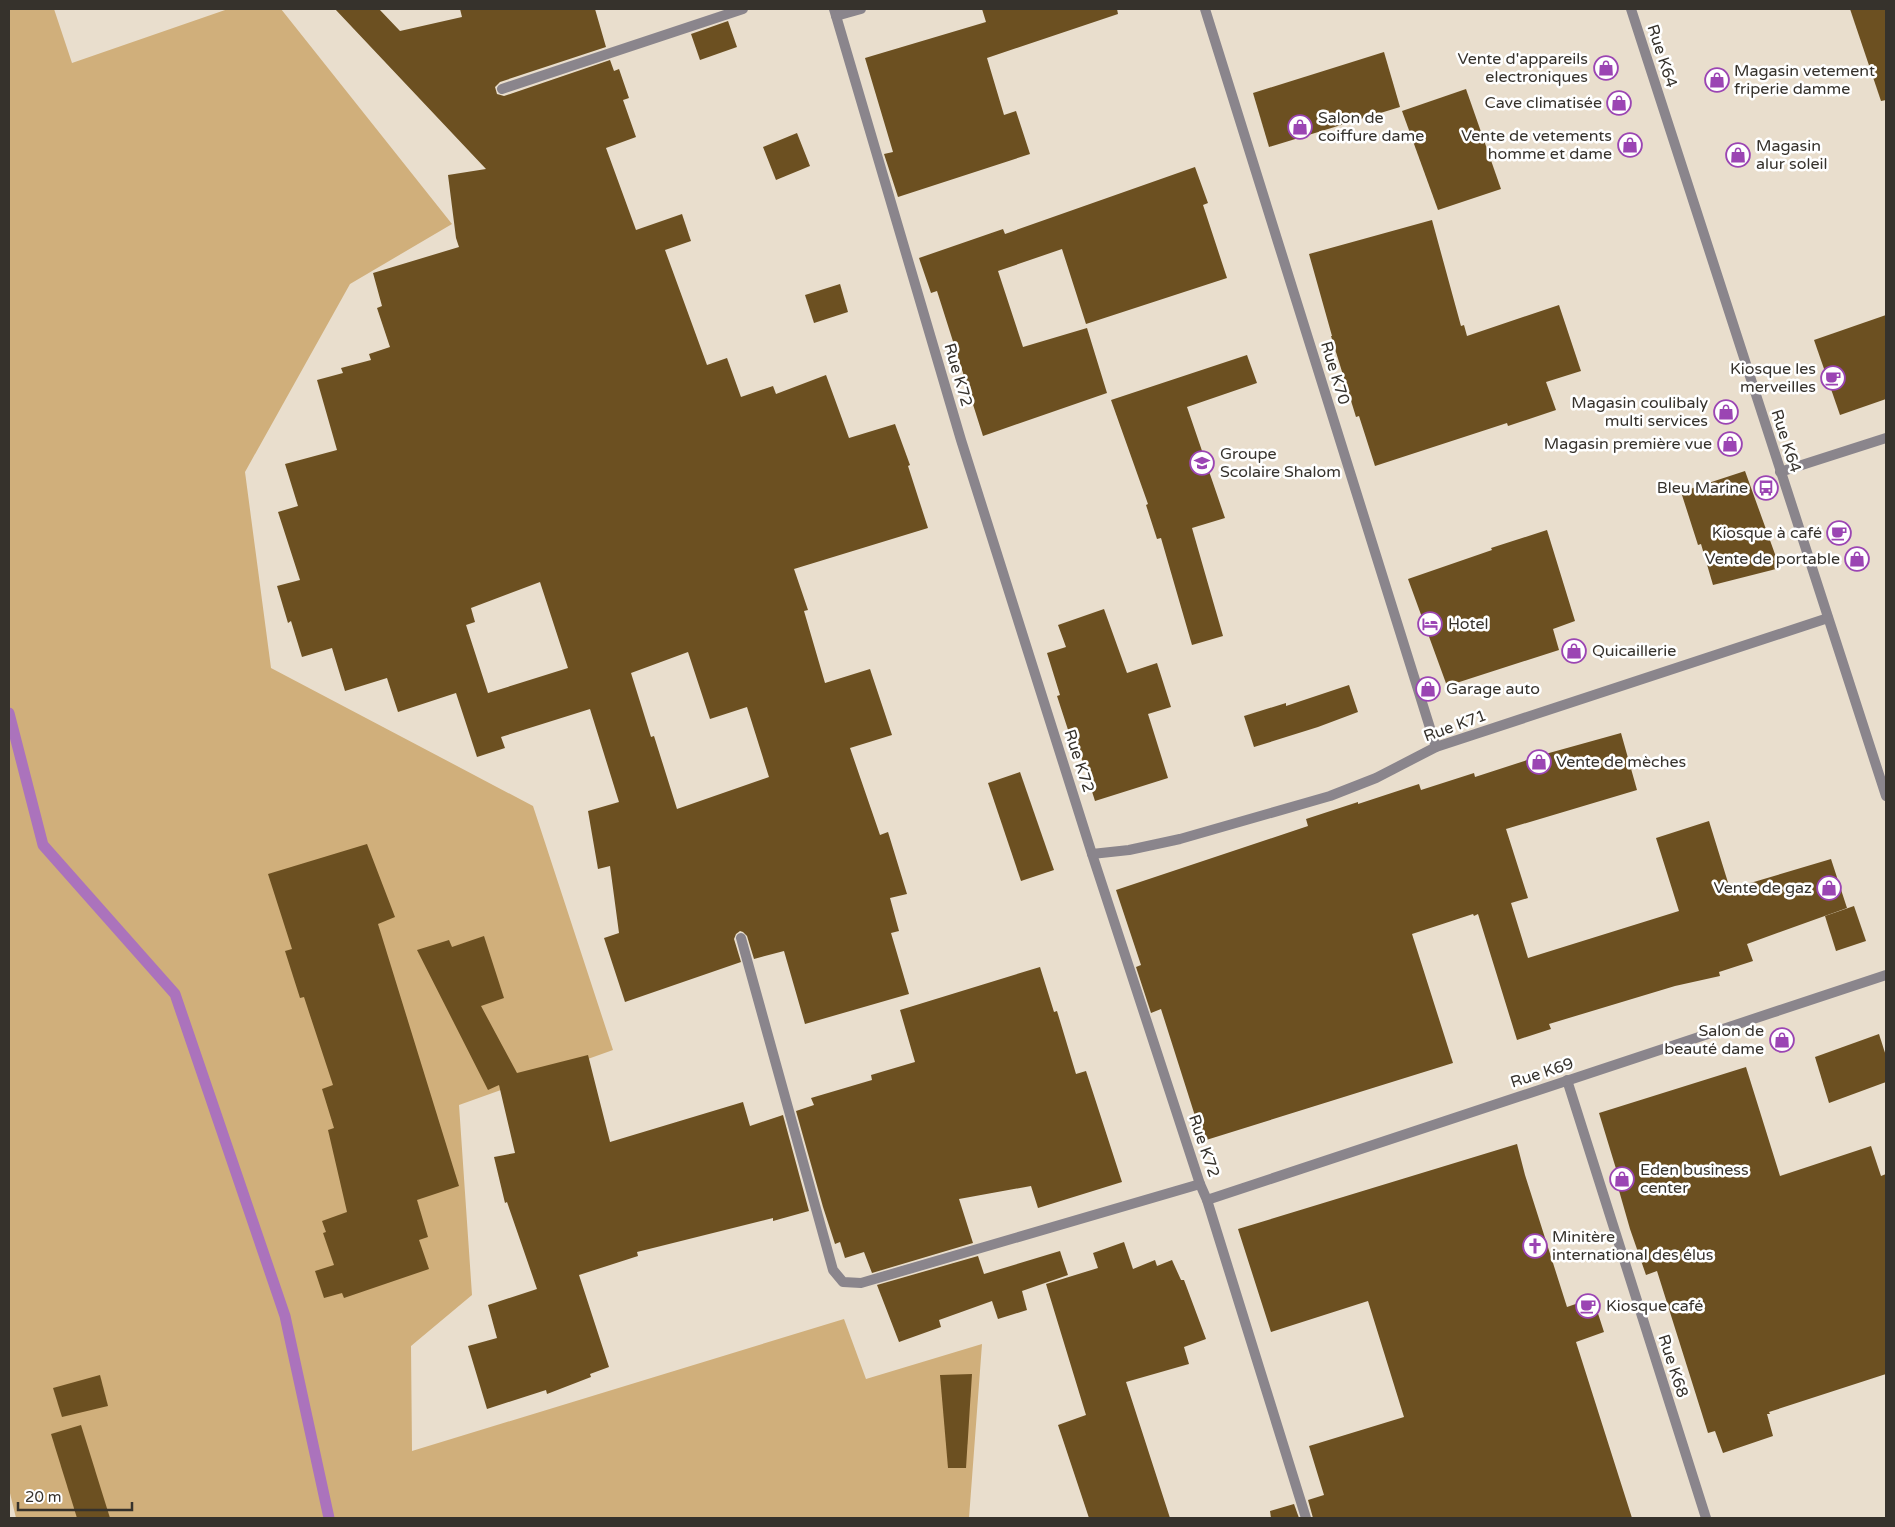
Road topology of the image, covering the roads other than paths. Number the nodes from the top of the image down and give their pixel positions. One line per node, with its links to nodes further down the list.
1 (743, 9): 6 (street)
2 (861, 9): 5 (street)
3 (1205, 9): 10 (street, Rue K70)
4 (1631, 9): 8 (street, Rue K64)
5 (835, 13): 12 (street, Rue K72)
6 (502, 88)
7 (1886, 438): 8 (street)
8 (1780, 472): 9 (street, Rue K64)
9 (1828, 618): 10 (street, Rue K71); 11 (street, Rue K64)
10 (1436, 747): 12 (street, Rue K71)
11 (1886, 796)
12 (1092, 854): 16 (street, Rue K72)
13 (741, 938): 16 (street)
14 (1886, 975): 15 (street, Rue K69)
15 (1566, 1080): 17 (street, Rue K69); 19 (street, Rue K68)
16 (1200, 1184): 17 (street, Rue K72)
17 (1208, 1200): 18 (street, Rue K72)
18 (1306, 1518)
19 (1706, 1518)

